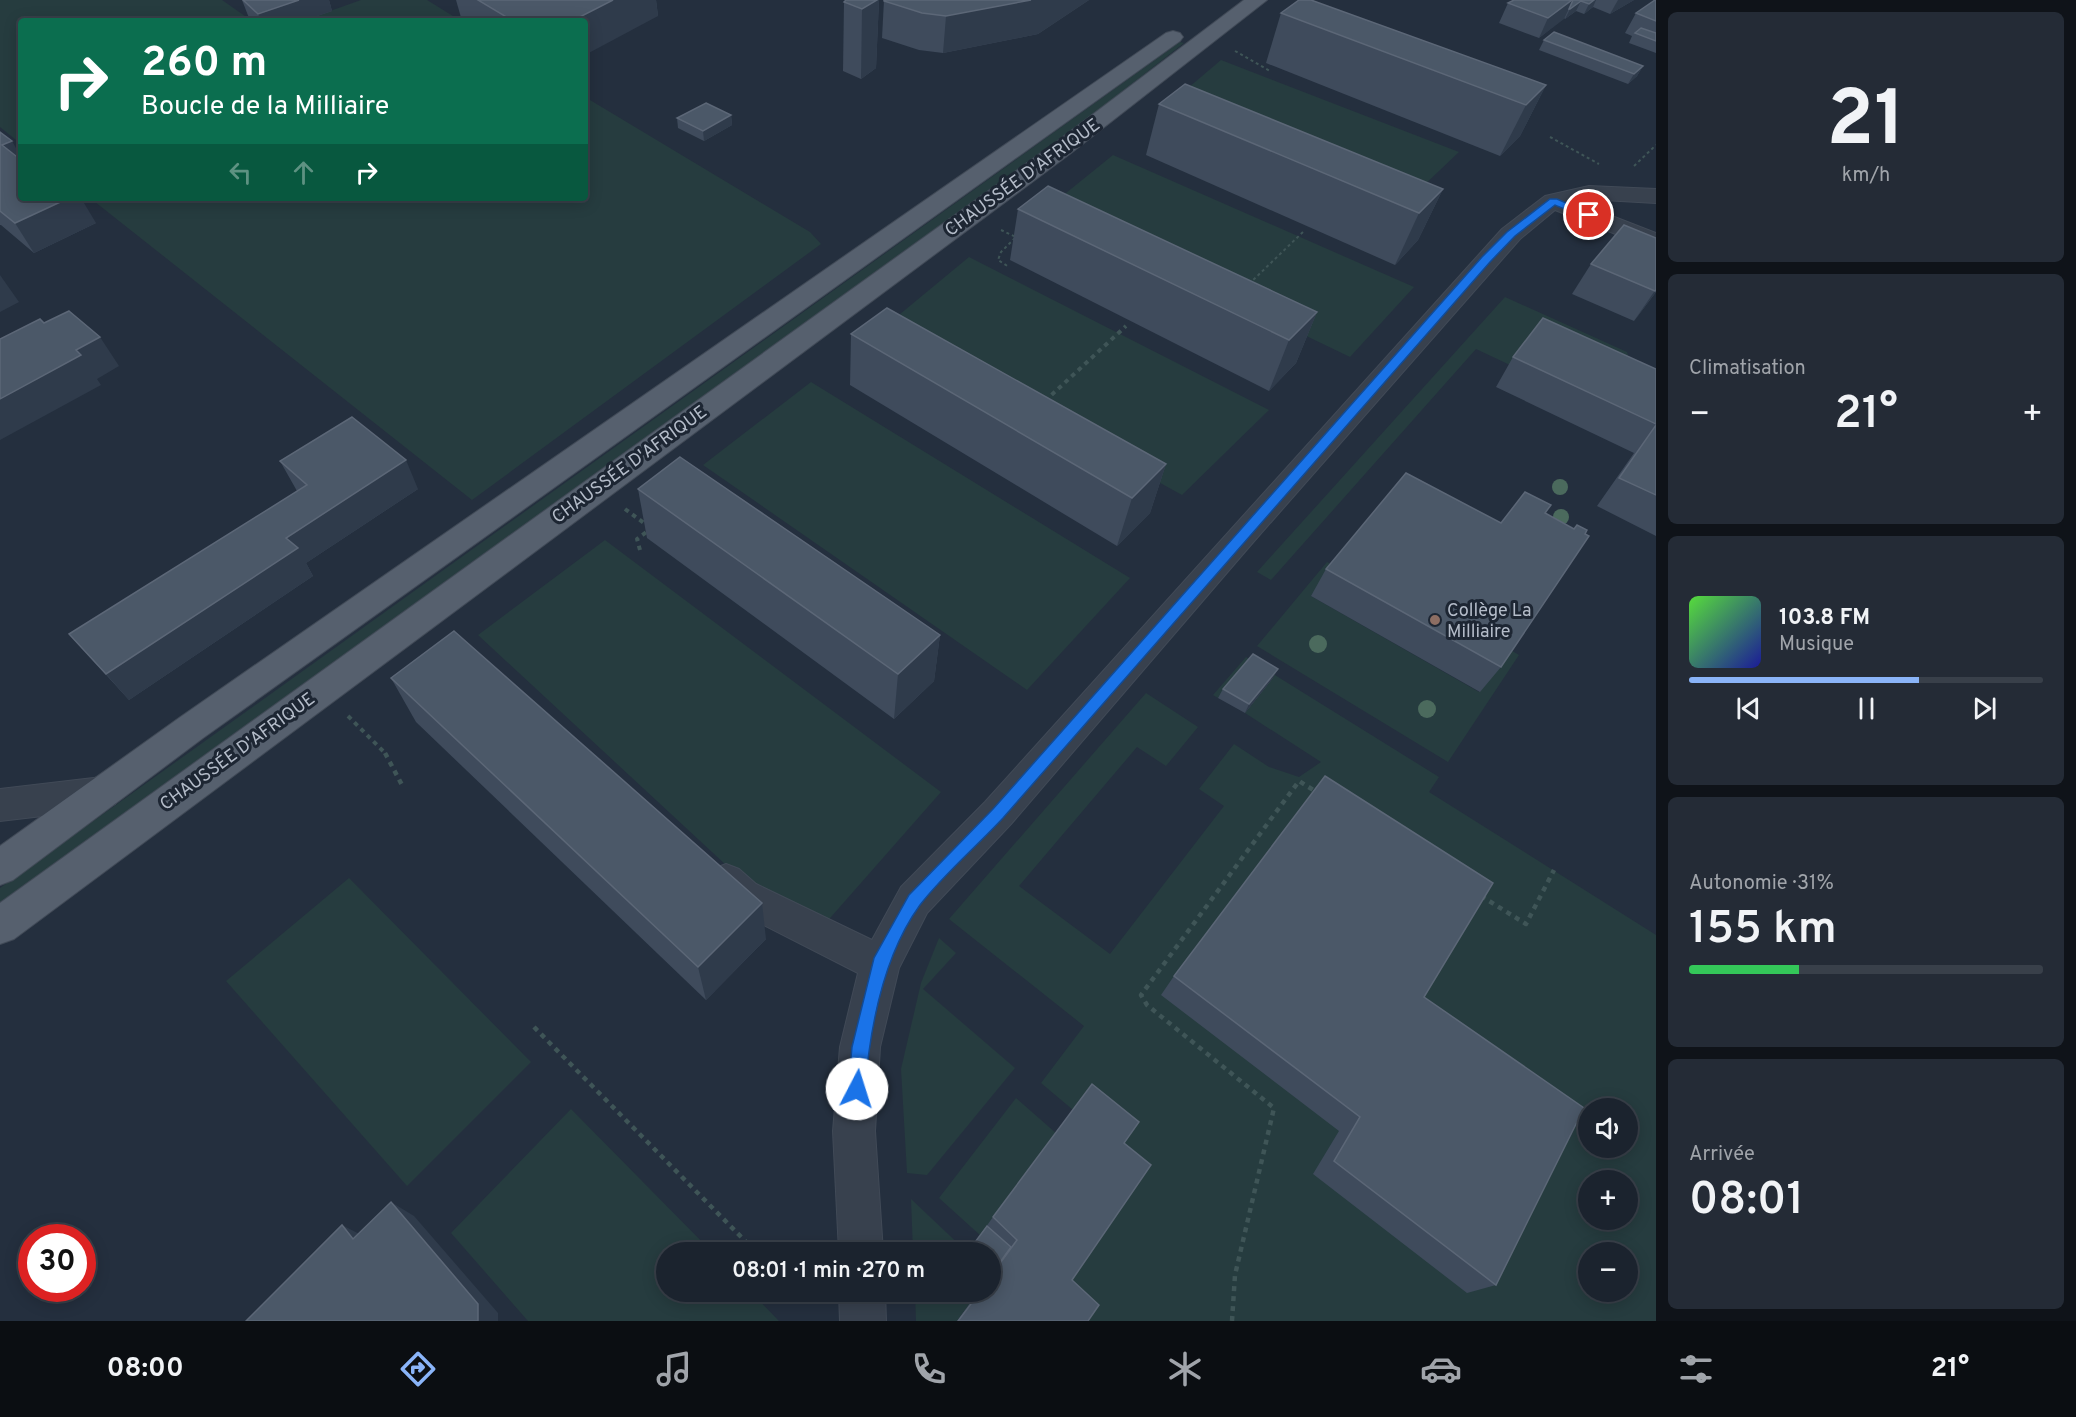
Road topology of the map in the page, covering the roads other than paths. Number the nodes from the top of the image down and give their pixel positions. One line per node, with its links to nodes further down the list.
1 (1222, 0): 6 (main road, CHAUSSÉE D'AFRIQUE)
2 (1257, 0): 10 (main road, CHAUSSÉE D'AFRIQUE)
3 (1656, 196): 4 (street)
4 (1553, 201): 5 (street); 11 (street)
5 (1656, 242)
6 (102, 793): 7 (street); 9 (main road, CHAUSSÉE D'AFRIQUE)
7 (0, 805)
8 (699, 858): 11 (street)
9 (0, 868)
10 (0, 926)
11 (880, 964): 12 (street)
12 (860, 1242)
13 (862, 1302): 14 (street)
14 (863, 1321)

